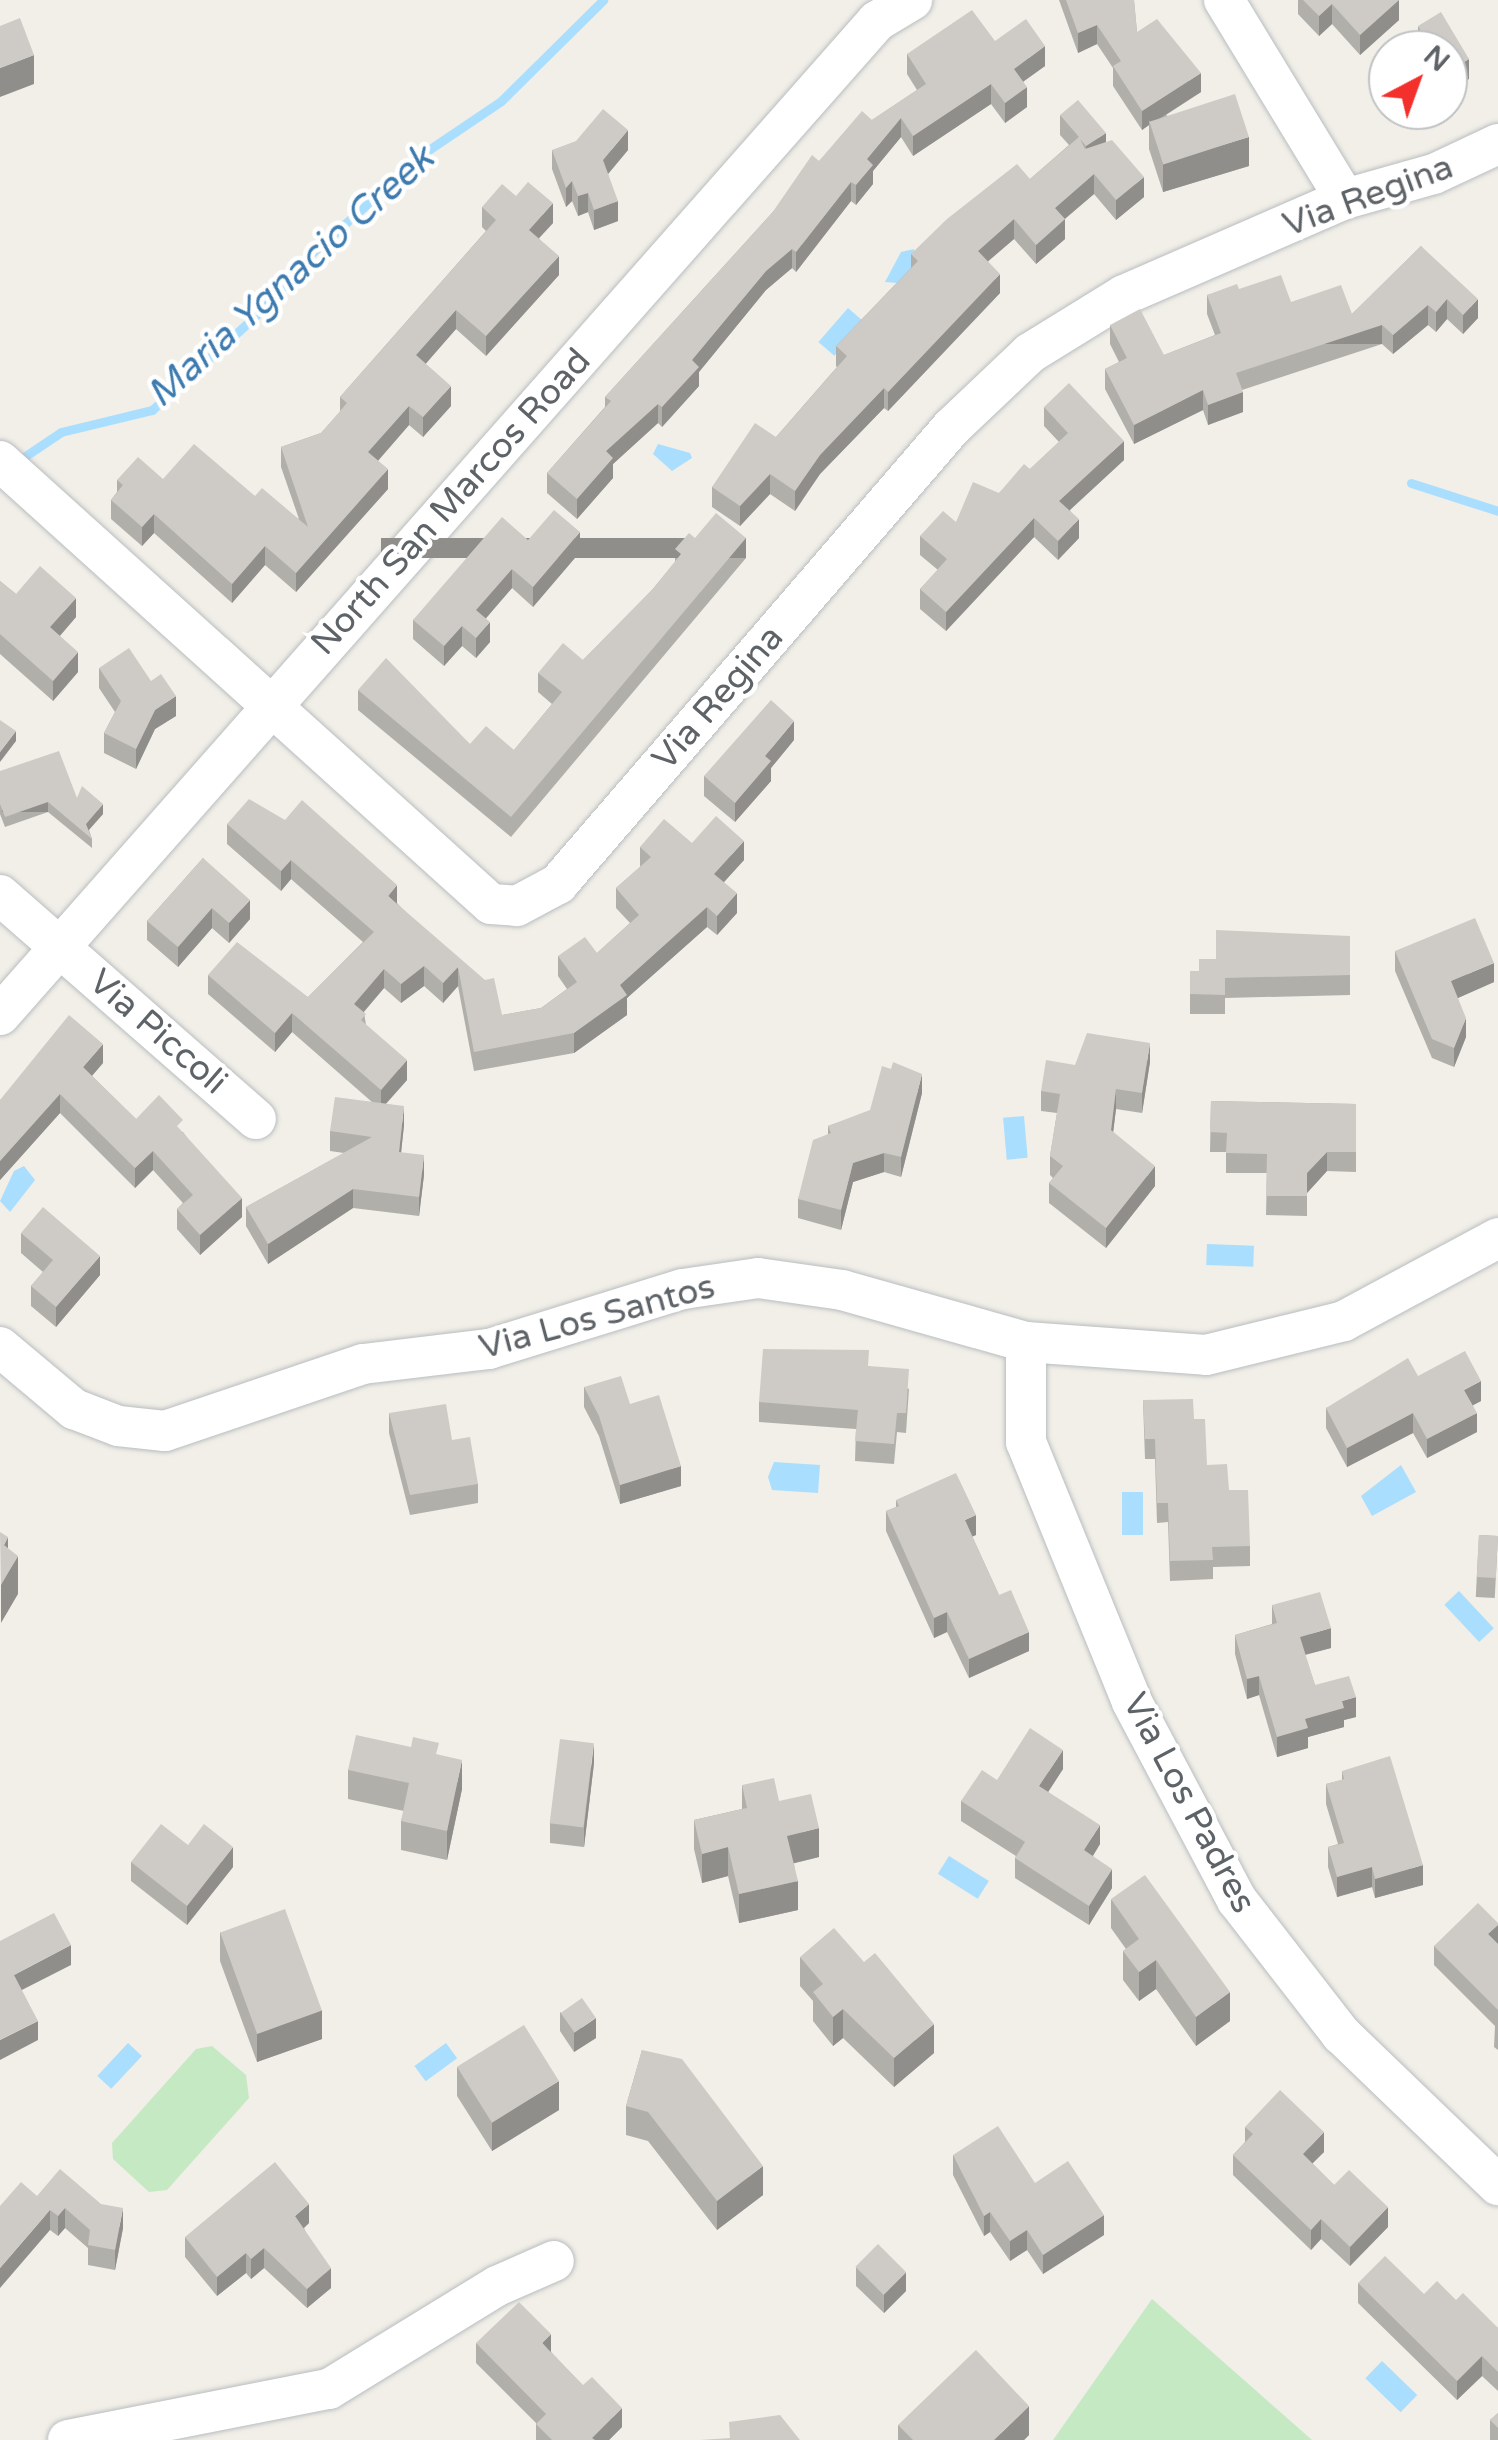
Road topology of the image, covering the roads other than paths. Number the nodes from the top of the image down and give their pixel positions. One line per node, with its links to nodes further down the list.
1 (912, 0): 6 (street, North San Marcos Road)
2 (1224, 0): 4 (street)
3 (1498, 144): 4 (street, Via Regina)
4 (1345, 199): 6 (street, Via Regina)
5 (13, 471): 6 (street, Via Regina)
6 (269, 708): 8 (street, North San Marcos Road)
7 (0, 896): 8 (street, Via Piccoli)
8 (59, 946): 9 (street, North San Marcos Road); 10 (street, Via Piccoli)
9 (0, 1014)
10 (256, 1119)
11 (1498, 1238): 12 (street, Via Los Santos)
12 (1026, 1342): 13 (street, Via Los Santos); 14 (street, Via Los Padres)
13 (0, 1347)
14 (1498, 2186)
15 (554, 2262): 16 (street)
16 (68, 2440)

